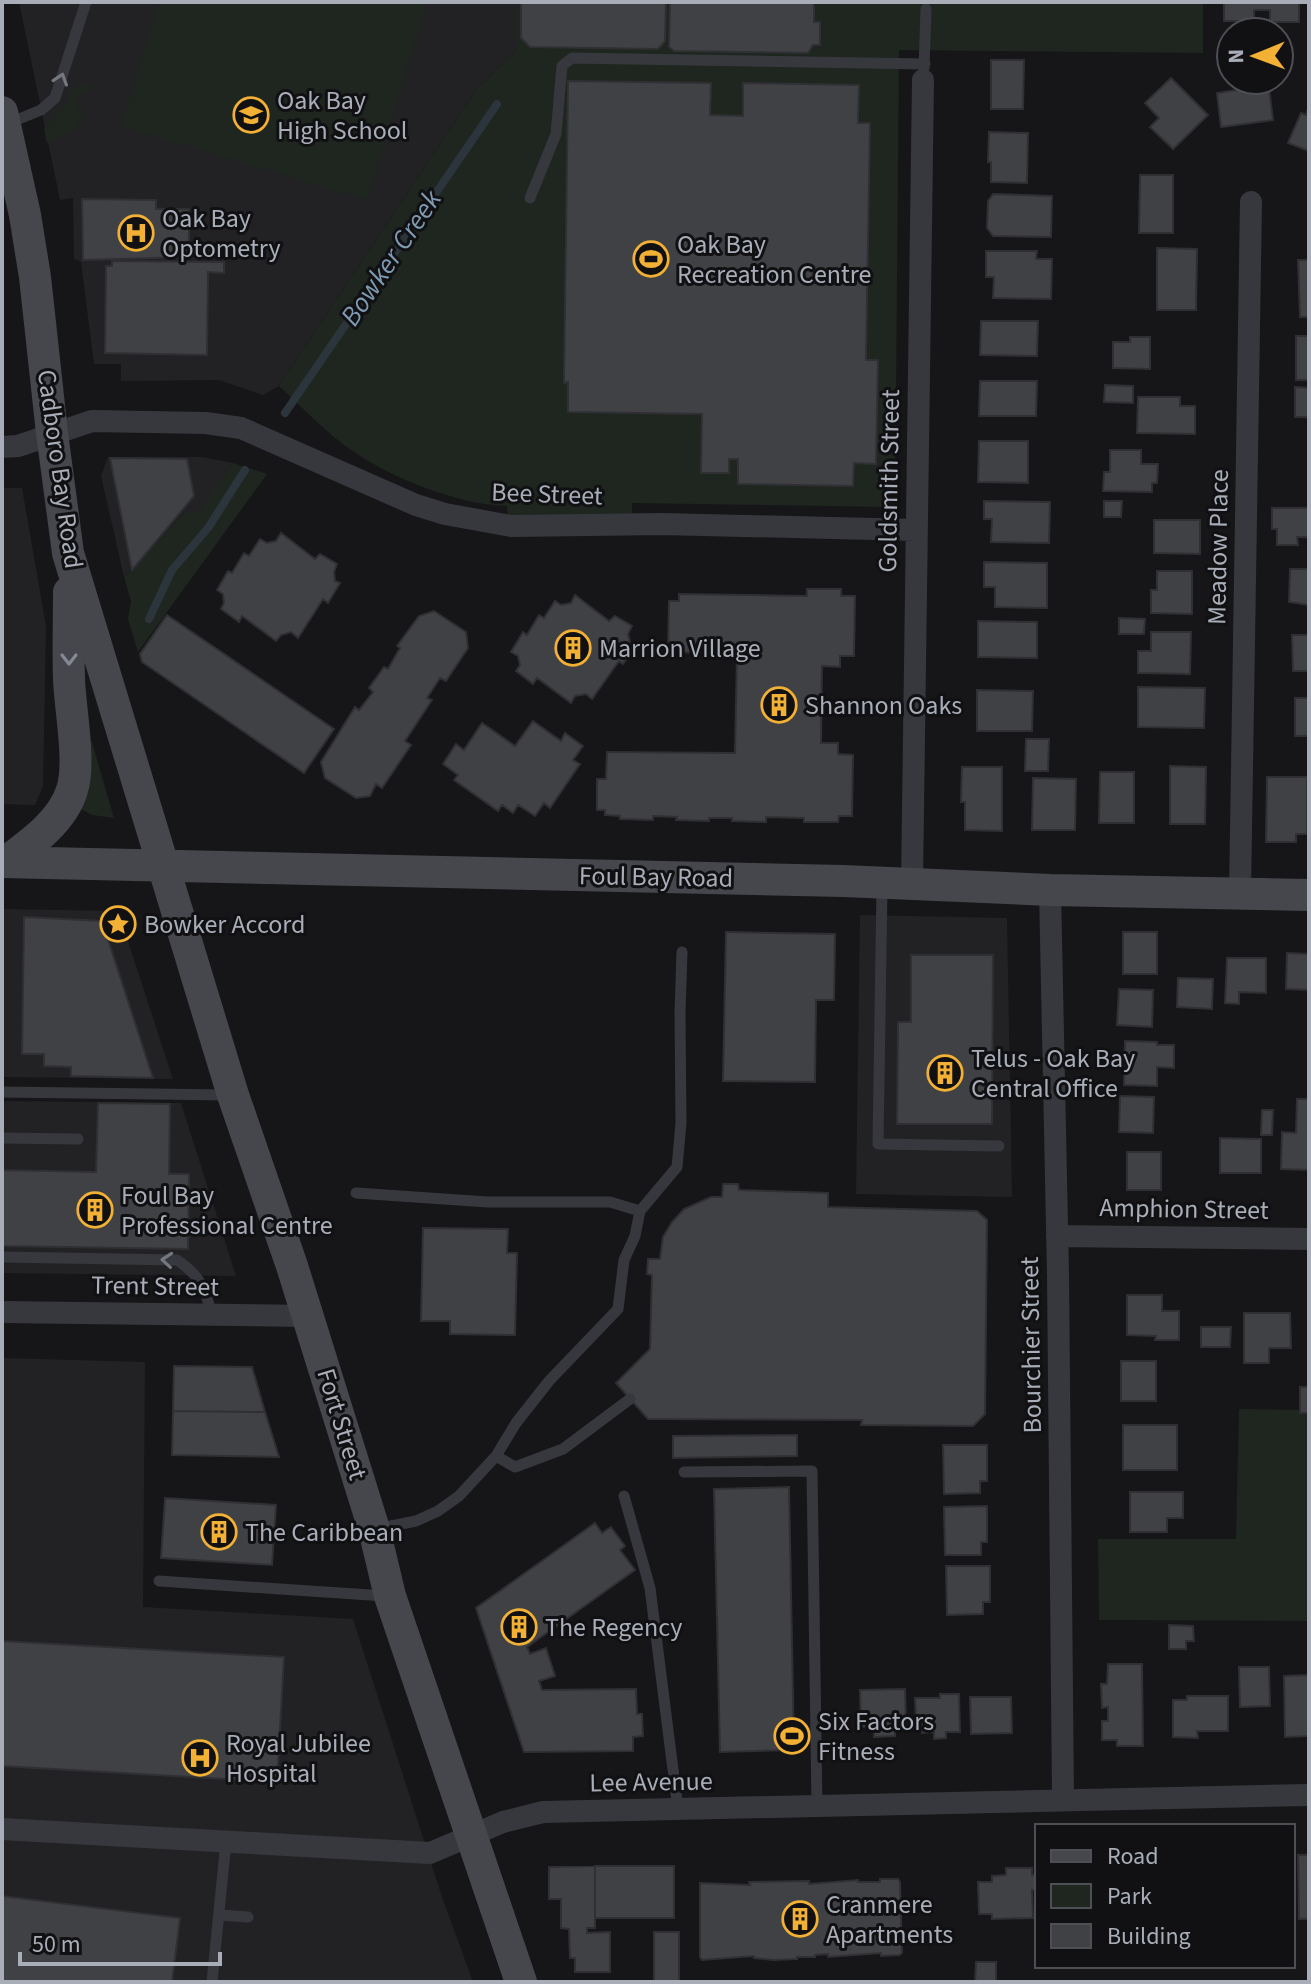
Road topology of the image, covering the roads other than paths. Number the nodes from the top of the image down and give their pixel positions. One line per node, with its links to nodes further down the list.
1 (86, 2): 4 (lane, one-way to 1)
2 (926, 9): 3 (lane)
3 (924, 72): 5 (lane); 9 (street, Goldsmith Street)
4 (3, 119): 7 (main road, Cadboro Bay Road)
5 (530, 198)
6 (1251, 202): 15 (street, Meadow Place)
7 (52, 433): 8 (street, Bee Street); 9 (street, Bee Street); 10 (main road, Cadboro Bay Road)
8 (2, 447)
9 (916, 530): 13 (street, Goldsmith Street)
10 (68, 553): 11 (main road, one-way to 11); 12 (main road, Cadboro Bay Road)
11 (4, 862): 12 (main road, Foul Bay Road)
12 (163, 865): 13 (main road, Foul Bay Road); 19 (main road, Fort Street)
13 (897, 883): 14 (main road, Foul Bay Road); 22 (lane)
14 (1050, 890): 15 (main road, Foul Bay Road); 25 (street, Bourchier Street)
15 (1240, 893): 16 (main road, Foul Bay Road)
16 (1309, 895)
17 (682, 952): 24 (lane)
18 (2, 1092): 19 (lane)
19 (233, 1095): 30 (main road, Fort Street)
20 (2, 1138): 21 (lane)
21 (78, 1139)
22 (999, 1146)
23 (356, 1193): 24 (lane)
24 (640, 1211): 32 (lane)
25 (1057, 1236): 26 (street, Amphion Street); 39 (street, Bourchier Street)
26 (1309, 1239)
27 (2, 1257): 29 (lane, one-way to 27)
28 (2, 1312): 29 (street, Trent Street)
29 (211, 1315): 30 (street, Trent Street)
30 (308, 1316): 35 (main road, Fort Street)
31 (630, 1399): 32 (lane)
32 (496, 1456): 35 (lane)
33 (684, 1472): 40 (lane)
34 (624, 1496): 41 (lane)
35 (374, 1529): 37 (main road, Fort Street)
36 (159, 1581): 37 (lane)
37 (390, 1596): 43 (main road, Fort Street)
38 (1309, 1795): 39 (street, Lee Avenue)
39 (1063, 1799): 40 (street, Lee Avenue)
40 (817, 1806): 41 (street, Lee Avenue)
41 (678, 1809): 43 (street, Lee Avenue)
42 (2, 1829): 44 (street, Lee Avenue)
43 (470, 1838): 44 (street, Lee Avenue); 48 (main road, Fort Street)
44 (226, 1842): 45 (lane)
45 (219, 1915): 46 (lane); 47 (lane)
46 (248, 1917)
47 (212, 1982)
48 (521, 1982)

